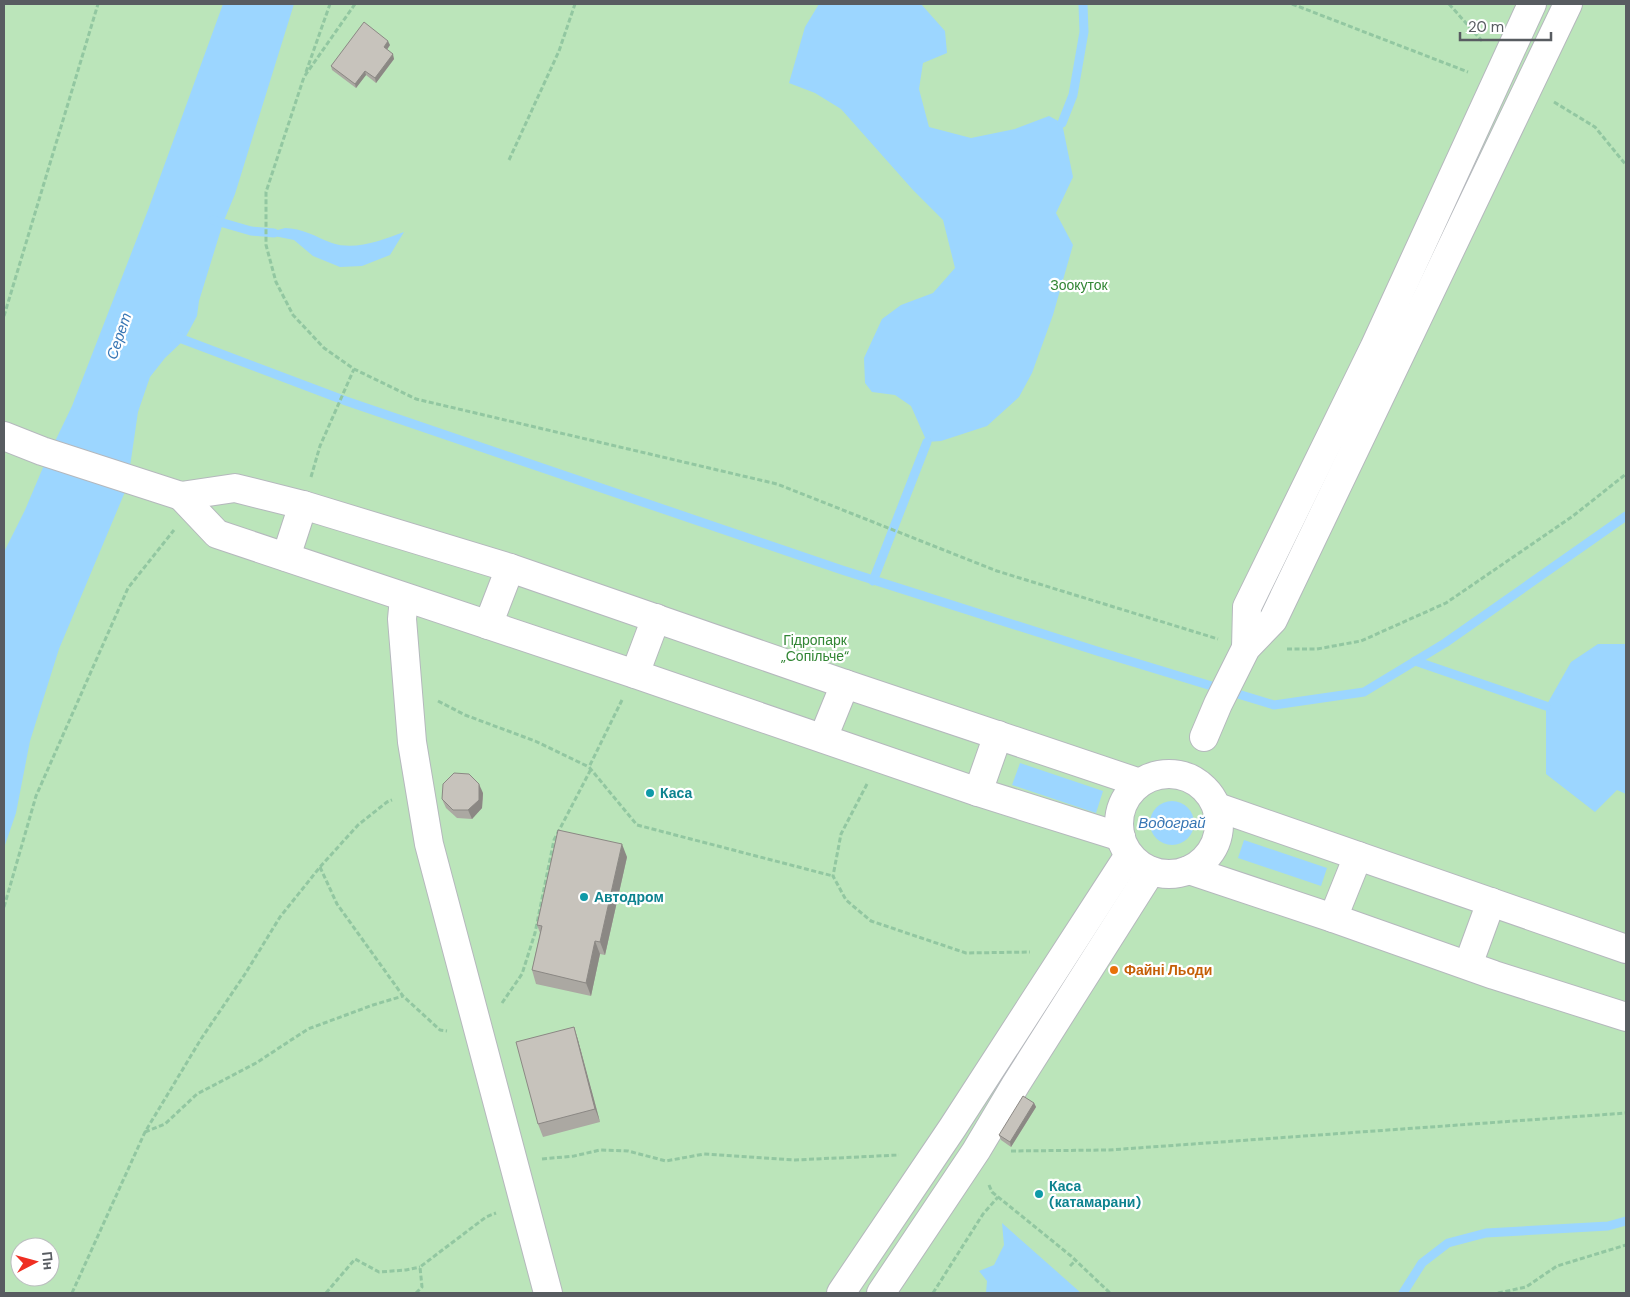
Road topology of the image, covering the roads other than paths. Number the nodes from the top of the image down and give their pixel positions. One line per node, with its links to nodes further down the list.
1 (1532, 4): 3 (street)
2 (1568, 4): 4 (street)
3 (1502, 71): 4 (street); 5 (street)
4 (1528, 86): 5 (street)
5 (1386, 353): 18 (street)
6 (4, 436): 7 (street)
7 (181, 496): 8 (street); 9 (street)
8 (303, 505): 9 (street); 10 (street)
9 (286, 557): 11 (street)
10 (510, 568): 12 (street); 13 (street)
11 (404, 598): 13 (street); 33 (street)
12 (656, 618): 14 (street); 15 (street)
13 (488, 625): 14 (street)
14 (635, 674): 17 (street)
15 (845, 684): 16 (street); 17 (street)
16 (998, 735): 19 (street); 20 (street)
17 (823, 738): 20 (street)
18 (1187, 777): 19 (street); 21 (street)
19 (1140, 783): 22 (street)
20 (978, 792): 22 (street)
21 (1217, 807): 23 (street); 24 (street)
22 (1125, 846): 25 (street); 31 (street)
23 (1358, 856): 26 (street); 27 (street)
24 (1190, 870): 25 (street); 27 (street)
25 (1151, 871): 32 (street)
26 (1491, 902): 28 (street); 29 (street)
27 (1334, 918): 29 (street)
28 (1626, 949)
29 (1468, 965): 30 (street)
30 (1626, 1017)
31 (960, 1115): 32 (street); 34 (street)
32 (982, 1141): 35 (street)
33 (548, 1293)
34 (841, 1293)
35 (881, 1293)

